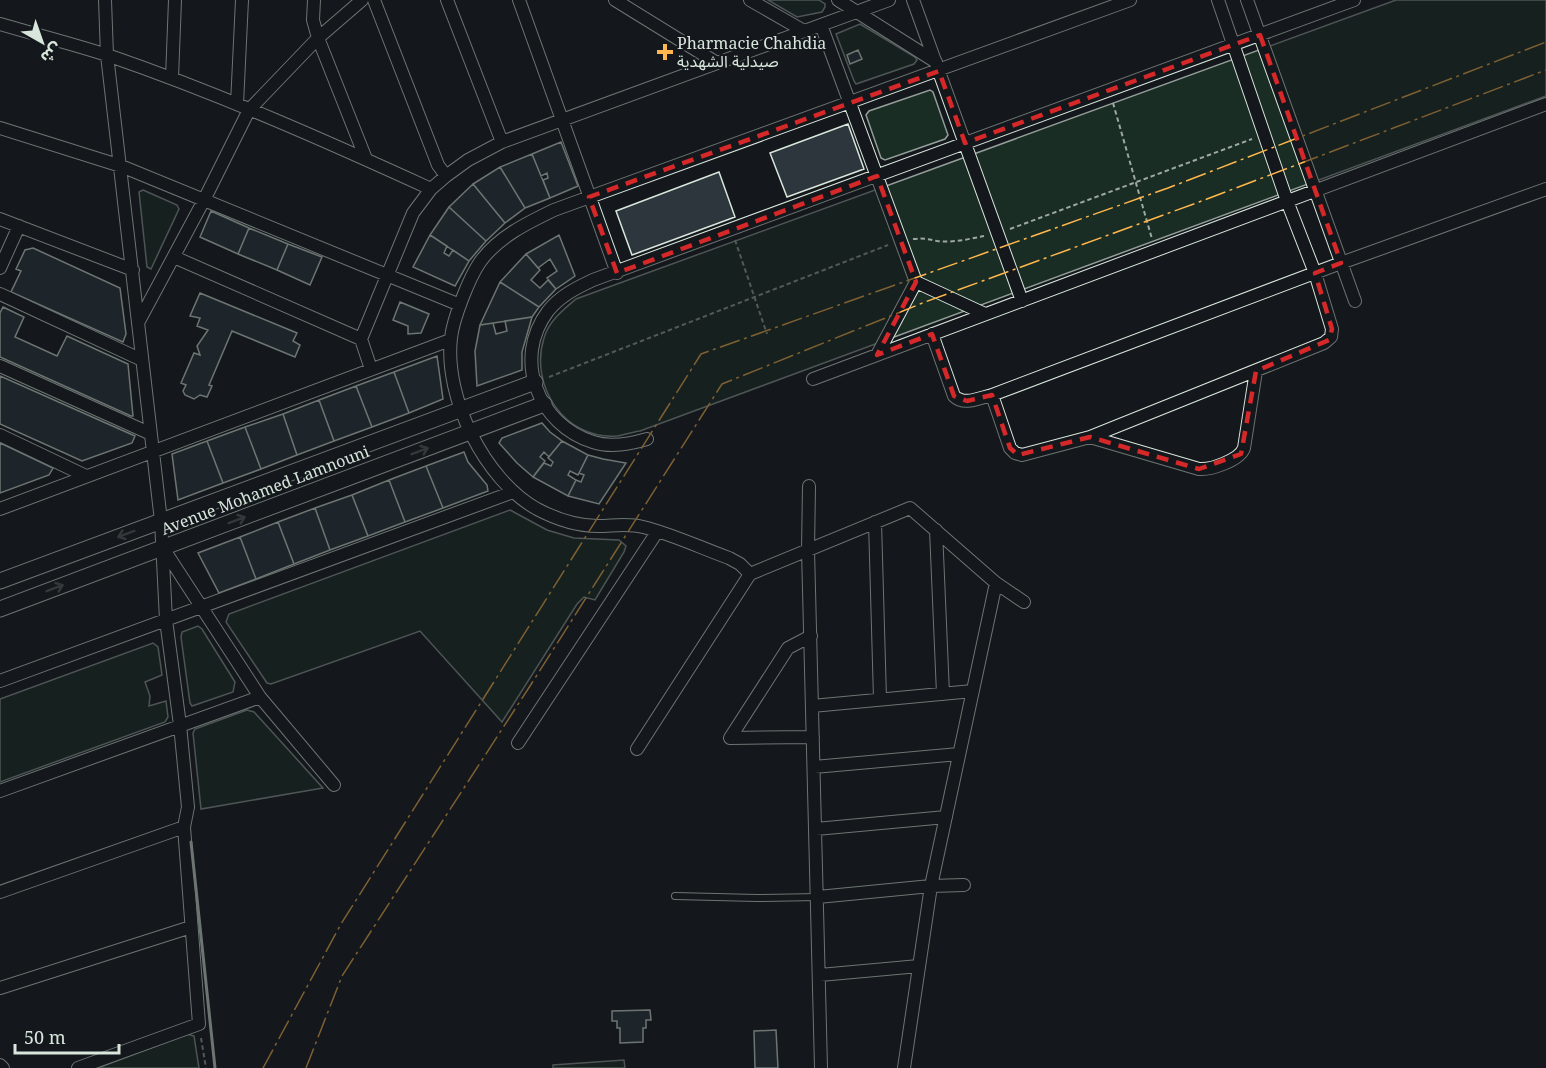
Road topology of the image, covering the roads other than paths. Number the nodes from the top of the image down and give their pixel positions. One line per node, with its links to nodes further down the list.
1 (105, 0): 25 (street)
2 (175, 0): 28 (street)
3 (242, 0): 30 (street)
4 (314, 0): 23 (street)
5 (362, 0): 23 (street)
6 (374, 0): 39 (street)
7 (447, 0): 35 (street)
8 (519, 0): 33 (street)
9 (615, 0): 26 (street)
10 (750, 0): 21 (street)
11 (838, 0): 18 (street)
12 (889, 0): 18 (street)
13 (913, 0): 27 (street)
14 (1130, 0): 27 (street)
15 (1218, 0): 24 (street)
16 (1247, 0): 22 (street)
17 (1354, 0): 22 (street)
18 (858, 11): 20 (street); 27 (street)
19 (0, 24): 25 (street)
20 (821, 25): 21 (street); 29 (street)
21 (804, 31): 26 (street)
22 (1260, 35): 24 (street); 43 (street)
23 (318, 38): 32 (street); 37 (street)
24 (1233, 44): 36 (street); 46 (street)
25 (107, 56): 28 (street); 38 (street)
26 (717, 63): 33 (street)
27 (938, 67): 29 (street); 36 (street)
28 (172, 78): 30 (street)
29 (850, 103): 40 (street); 44 (street)
30 (237, 104): 32 (street)
31 (1546, 104): 43 (street)
32 (249, 110): 37 (street); 45 (street)
33 (562, 120): 35 (street); 44 (street)
34 (0, 128): 38 (street)
35 (502, 142): 39 (street)
36 (965, 143): 40 (street); 58 (street)
37 (366, 159): 41 (street)
38 (121, 166): 45 (street); 52 (street)
39 (446, 176): 41 (street)
40 (877, 176): 53 (street); 56 (street)
41 (432, 189): 55 (street)
42 (1546, 189): 50 (street)
43 (1314, 191): 46 (street); 50 (street)
44 (590, 197): 53 (street); 60 (street)
45 (204, 200): 49 (street); 55 (street)
46 (1287, 201): 54 (street); 58 (street)
47 (0, 219): 48 (street)
48 (19, 226): 51 (street); 52 (street)
49 (174, 257): 62 (street); 64 (street)
50 (1341, 263): 54 (street); 59 (street)
51 (0, 268)
52 (132, 270): 62 (street)
53 (617, 273): 72 (street)
54 (1315, 273): 70 (street); 73 (street)
55 (387, 275): 60 (street); 64 (street)
56 (916, 282): 61 (street); 66 (street)
57 (0, 294): 67 (street)
58 (1022, 301): 61 (street)
59 (1355, 301)
60 (460, 306): 65 (street)
61 (985, 314): 63 (street)
62 (138, 323): 67 (street)
63 (932, 334): 66 (street); 73 (street)
64 (361, 339): 69 (street)
65 (450, 340): 69 (street); 75 (street)
66 (877, 355): 71 (street)
67 (142, 360): 77 (street)
68 (0, 366): 77 (street)
69 (371, 369): 81 (street)
70 (1256, 371): 79 (street); 79 (street)
71 (813, 379)
72 (535, 382): 74 (street); 75 (street, Avenue Mohamed Lamnouni)
73 (992, 395): 79 (street)
74 (544, 404): 76 (street, Avenue Mohamed Lamnouni); 80 (street)
75 (460, 410): 76 (street); 86 (street, Avenue Mohamed Lamnouni)
76 (470, 432): 84 (street); 90 (street, Avenue Mohamed Lamnouni, one-way to 76)
77 (149, 434): 81 (street)
78 (0, 435): 82 (street)
79 (1090, 437)
80 (647, 439)
81 (152, 452): 82 (street); 86 (street)
82 (86, 476): 85 (street)
83 (809, 486): 91 (street)
84 (513, 492): 89 (street); 96 (street)
85 (0, 509)
86 (161, 521): 90 (street); 93 (street, Avenue Mohamed Lamnouni, one-way to 93)
87 (874, 522): 88 (street); 91 (street); 104 (street)
88 (936, 530): 94 (street); 102 (street)
89 (657, 532): 92 (street); 108 (street)
90 (163, 548): 96 (street); 97 (street, Avenue Mohamed Lamnouni, one-way to 90); 98 (street)
91 (808, 550): 92 (street); 99 (street)
92 (750, 574): 109 (street)
93 (0, 581)
94 (996, 583): 95 (street); 101 (street)
95 (1024, 602)
96 (201, 608): 98 (street); 103 (street)
97 (0, 609)
98 (166, 620): 100 (street); 106 (street)
99 (810, 636): 105 (street); 107 (street)
100 (0, 681)
101 (973, 691): 102 (street); 110 (street)
102 (943, 694): 104 (street)
103 (260, 697): 106 (street); 112 (street)
104 (880, 699): 105 (street)
105 (812, 706): 107 (street)
106 (180, 725): 113 (street); 115 (street)
107 (813, 737): 111 (street)
108 (518, 743)
109 (637, 749)
110 (959, 754): 111 (street); 114 (street)
111 (814, 767): 116 (street)
112 (334, 785)
113 (0, 791)
114 (946, 817): 116 (street); 118 (street)
115 (184, 827): 119 (street); 122 (street)
116 (816, 829): 121 (street)
117 (964, 885): 118 (street)
118 (931, 886): 121 (street); 123 (street)
119 (0, 892)
120 (675, 896): 121 (lane)
121 (818, 897): 124 (street)
122 (191, 927): 125 (street); 126 (street)
123 (919, 966): 124 (street); 128 (street)
124 (820, 975): 127 (street)
125 (0, 988)
126 (78, 1068)
127 (821, 1068)
128 (904, 1068)

